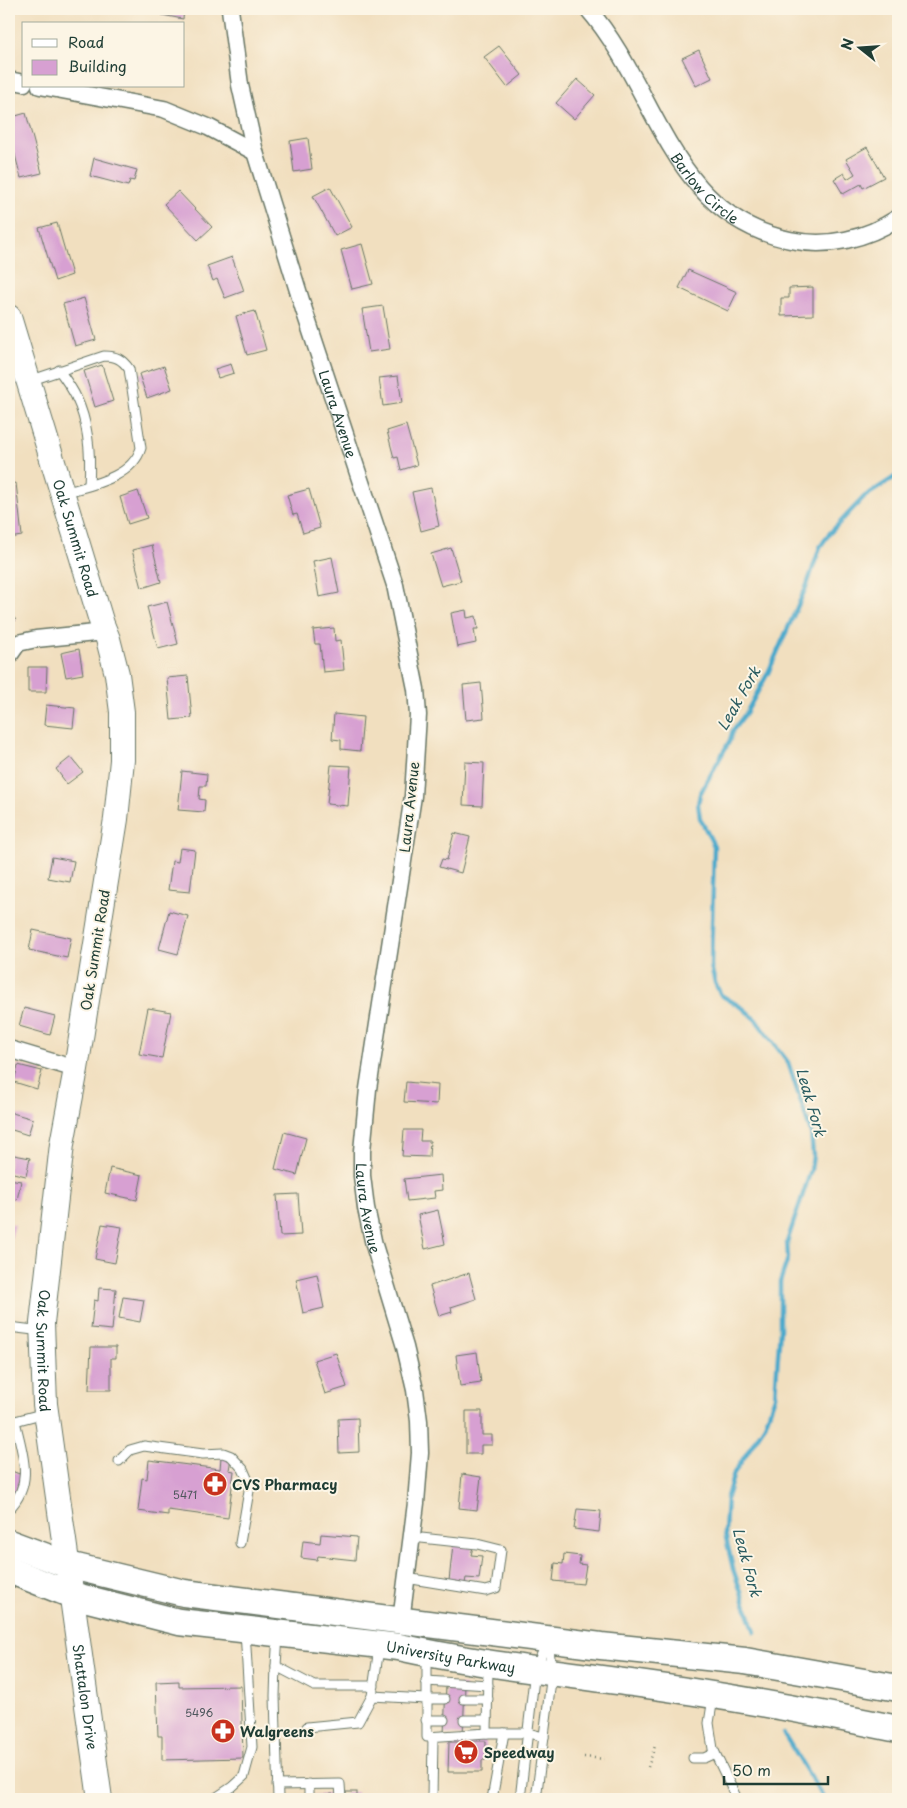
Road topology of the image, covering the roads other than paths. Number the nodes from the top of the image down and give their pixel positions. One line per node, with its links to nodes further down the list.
1 (230, 9): 6 (street, Laura Avenue)
2 (588, 9): 7 (street, Barlow Circle)
3 (9, 80): 4 (street)
4 (22, 83)
5 (51, 88): 6 (street)
6 (256, 152): 24 (street, Laura Avenue)
7 (898, 218)
8 (9, 318): 10 (main road, Oak Summit Road)
9 (59, 370): 10 (lane); 11 (lane); 11 (lane)
10 (28, 382): 12 (main road, Oak Summit Road)
11 (89, 485): 12 (lane)
12 (62, 494): 13 (main road, Oak Summit Road)
13 (105, 632): 14 (street); 16 (main road, Oak Summit Road)
14 (9, 656)
15 (9, 1049): 16 (street)
16 (76, 1069): 18 (main road, Oak Summit Road)
17 (9, 1327): 18 (lane)
18 (42, 1330): 19 (main road, Oak Summit Road)
19 (46, 1412): 20 (lane); 27 (main road, Oak Summit Road)
20 (15, 1421): 21 (lane); 23 (lane)
21 (9, 1430)
22 (119, 1461): 26 (lane)
23 (9, 1509)
24 (412, 1537): 29 (street, Laura Avenue); 29 (lane)
25 (9, 1543): 27 (main road, University Parkway)
26 (240, 1543)
27 (68, 1564): 30 (main road, Oak Summit Road); 31 (main road, University Parkway)
28 (9, 1570): 30 (main road, University Parkway)
29 (406, 1578): 31 (street, Laura Avenue)
30 (72, 1595): 32 (main road, University Parkway); 64 (main road, Shattalon Drive)
31 (401, 1621): 34 (main road, University Parkway)
32 (245, 1630): 33 (main road, University Parkway); 65 (lane)
33 (278, 1634): 35 (main road, University Parkway); 37 (lane)
34 (548, 1639): 38 (lane); 38 (lane); 42 (main road, University Parkway)
35 (380, 1645): 36 (main road, University Parkway); 41 (lane)
36 (427, 1654): 39 (main road, University Parkway); 40 (lane)
37 (276, 1666): 41 (lane); 63 (lane)
38 (544, 1671): 39 (main road, University Parkway); 44 (main road, University Parkway); 57 (lane); 59 (lane)
39 (488, 1673): 40 (lane); 48 (lane)
40 (426, 1681): 47 (lane)
41 (374, 1686): 43 (lane)
42 (898, 1688)
43 (372, 1696): 47 (lane); 53 (lane)
44 (713, 1696): 54 (main road, University Parkway); 60 (lane)
45 (445, 1698): 47 (lane)
46 (464, 1698): 48 (lane)
47 (426, 1699): 49 (lane)
48 (488, 1699): 52 (lane)
49 (426, 1720): 50 (lane); 58 (lane)
50 (444, 1720)
51 (464, 1720): 52 (lane)
52 (487, 1720): 55 (lane)
53 (306, 1727)
54 (898, 1729)
55 (487, 1733): 56 (lane); 58 (lane)
56 (504, 1733): 57 (lane); 70 (lane)
57 (528, 1733): 59 (lane); 71 (lane)
58 (433, 1737): 69 (lane)
59 (544, 1737): 72 (lane)
60 (715, 1753): 61 (lane); 73 (lane)
61 (693, 1758)
62 (309, 1784): 63 (lane); 67 (lane); 68 (lane)
63 (277, 1785): 66 (lane)
64 (100, 1799)
65 (214, 1799)
66 (278, 1799)
67 (309, 1799)
68 (341, 1799)
69 (432, 1799)
70 (492, 1799)
71 (520, 1799)
72 (536, 1799)
73 (737, 1799)

